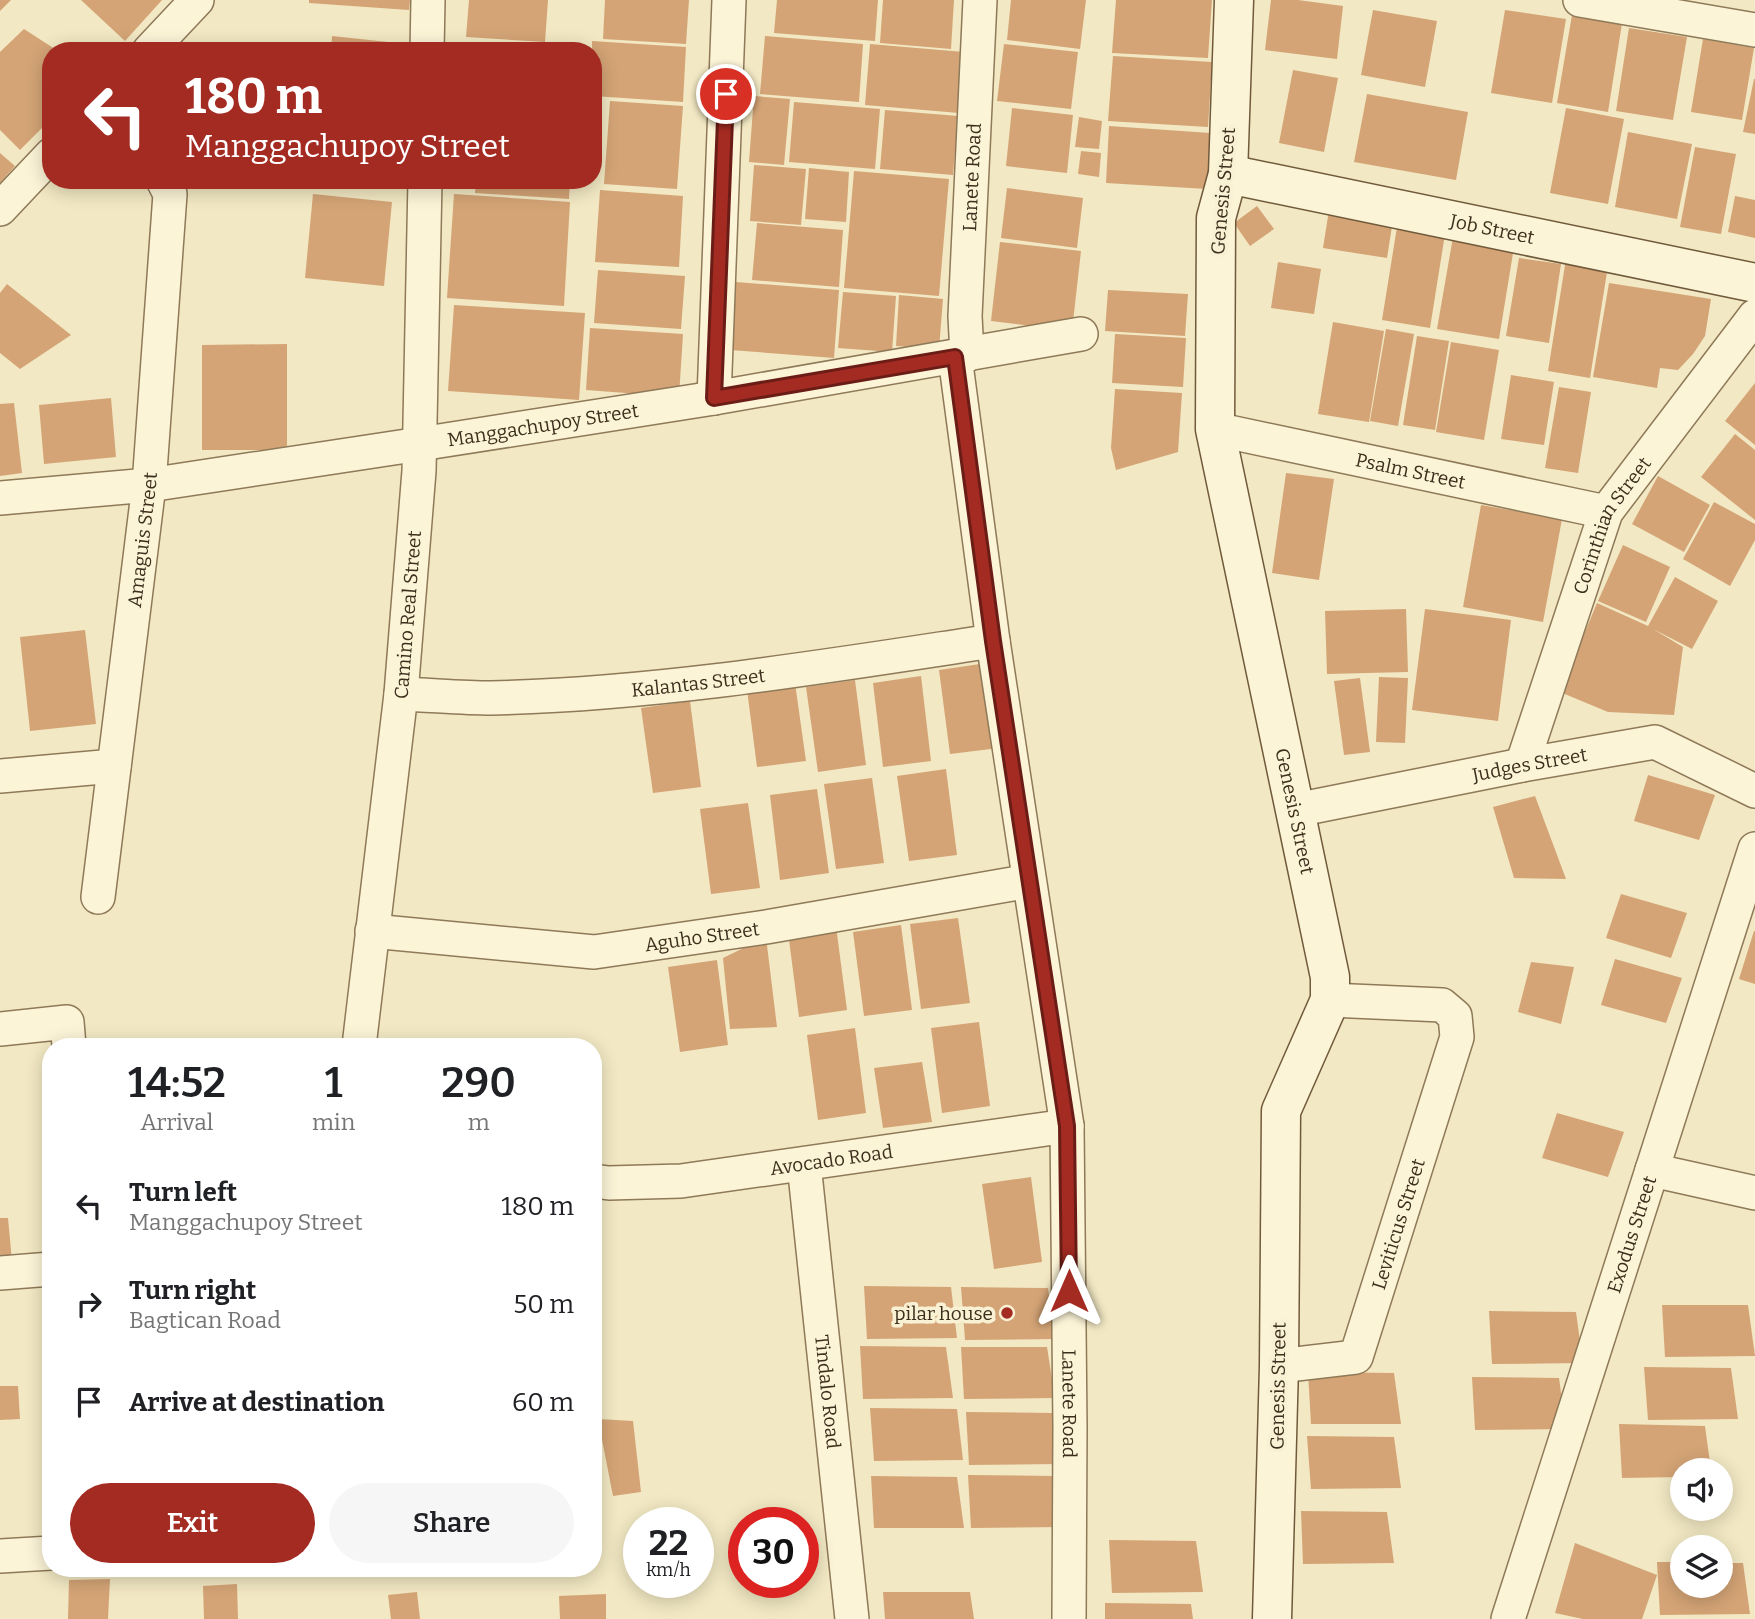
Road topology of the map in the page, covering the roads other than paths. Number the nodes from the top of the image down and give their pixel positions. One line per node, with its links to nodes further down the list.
1 (197, 0): 8 (street)
2 (428, 0): 9 (street)
3 (729, 0): 19 (street)
4 (980, 0): 18 (street, Lanete Road)
5 (1234, 0): 11 (street, Genesis Street)
6 (1580, 0): 7 (street)
7 (1755, 30)
8 (157, 42)
9 (427, 42)
10 (42, 165): 14 (street)
11 (1228, 174): 15 (street, Job Street); 20 (street, Genesis Street)
12 (168, 189): 22 (street, Amaguis Street)
13 (425, 189): 21 (street, Camino Real Street)
14 (0, 209)
15 (1755, 284)
16 (1755, 316): 24 (street, Corinthian Street)
17 (1081, 334): 18 (street, Manggachupoy Street)
18 (961, 356): 19 (street, Manggachupoy Street); 25 (street, Lanete Road)
19 (714, 398): 21 (street, Manggachupoy Street)
20 (1215, 429): 24 (street, Psalm Street); 31 (street, Genesis Street)
21 (420, 444): 22 (street, Manggachupoy Street); 26 (street, Camino Real Street)
22 (149, 485): 23 (street, Manggachupoy Street); 28 (street, Amaguis Street)
23 (0, 498)
24 (1606, 512): 27 (street, Corinthian Street)
25 (993, 641): 26 (street, Kalantas Street); 33 (street, Lanete Road)
26 (401, 694): 36 (street, Camino Real Street)
27 (1522, 765): 30 (street, Judges Street); 31 (street, Judges Street)
28 (114, 766): 29 (street); 34 (street, Amaguis Street)
29 (0, 776)
30 (1755, 791)
31 (1296, 810): 37 (street, Genesis Street)
32 (1755, 849): 35 (street, Exodus Street)
33 (1029, 881): 36 (street, Aguho Street); 41 (street, Lanete Road)
34 (98, 897)
35 (1744, 918): 43 (street, Exodus Street)
36 (372, 931): 40 (street, Camino Real Street)
37 (1330, 1000): 48 (street, Genesis Street); 48 (street, Leviticus Street)
38 (0, 1029): 39 (street)
39 (68, 1034)
40 (360, 1038)
41 (1067, 1126): 42 (street, Avocado Road); 52 (street, Lanete Road)
42 (804, 1164): 44 (street, Avocado Road); 51 (street, Tindalo Road)
43 (1652, 1170): 45 (street); 54 (street, Exodus Street)
44 (602, 1182)
45 (1755, 1192)
46 (42, 1270): 47 (street)
47 (0, 1273)
48 (1279, 1366): 53 (street, Genesis Street)
49 (42, 1554): 50 (street)
50 (0, 1556)
51 (852, 1619)
52 (1069, 1619)
53 (1272, 1619)
54 (1508, 1619)

